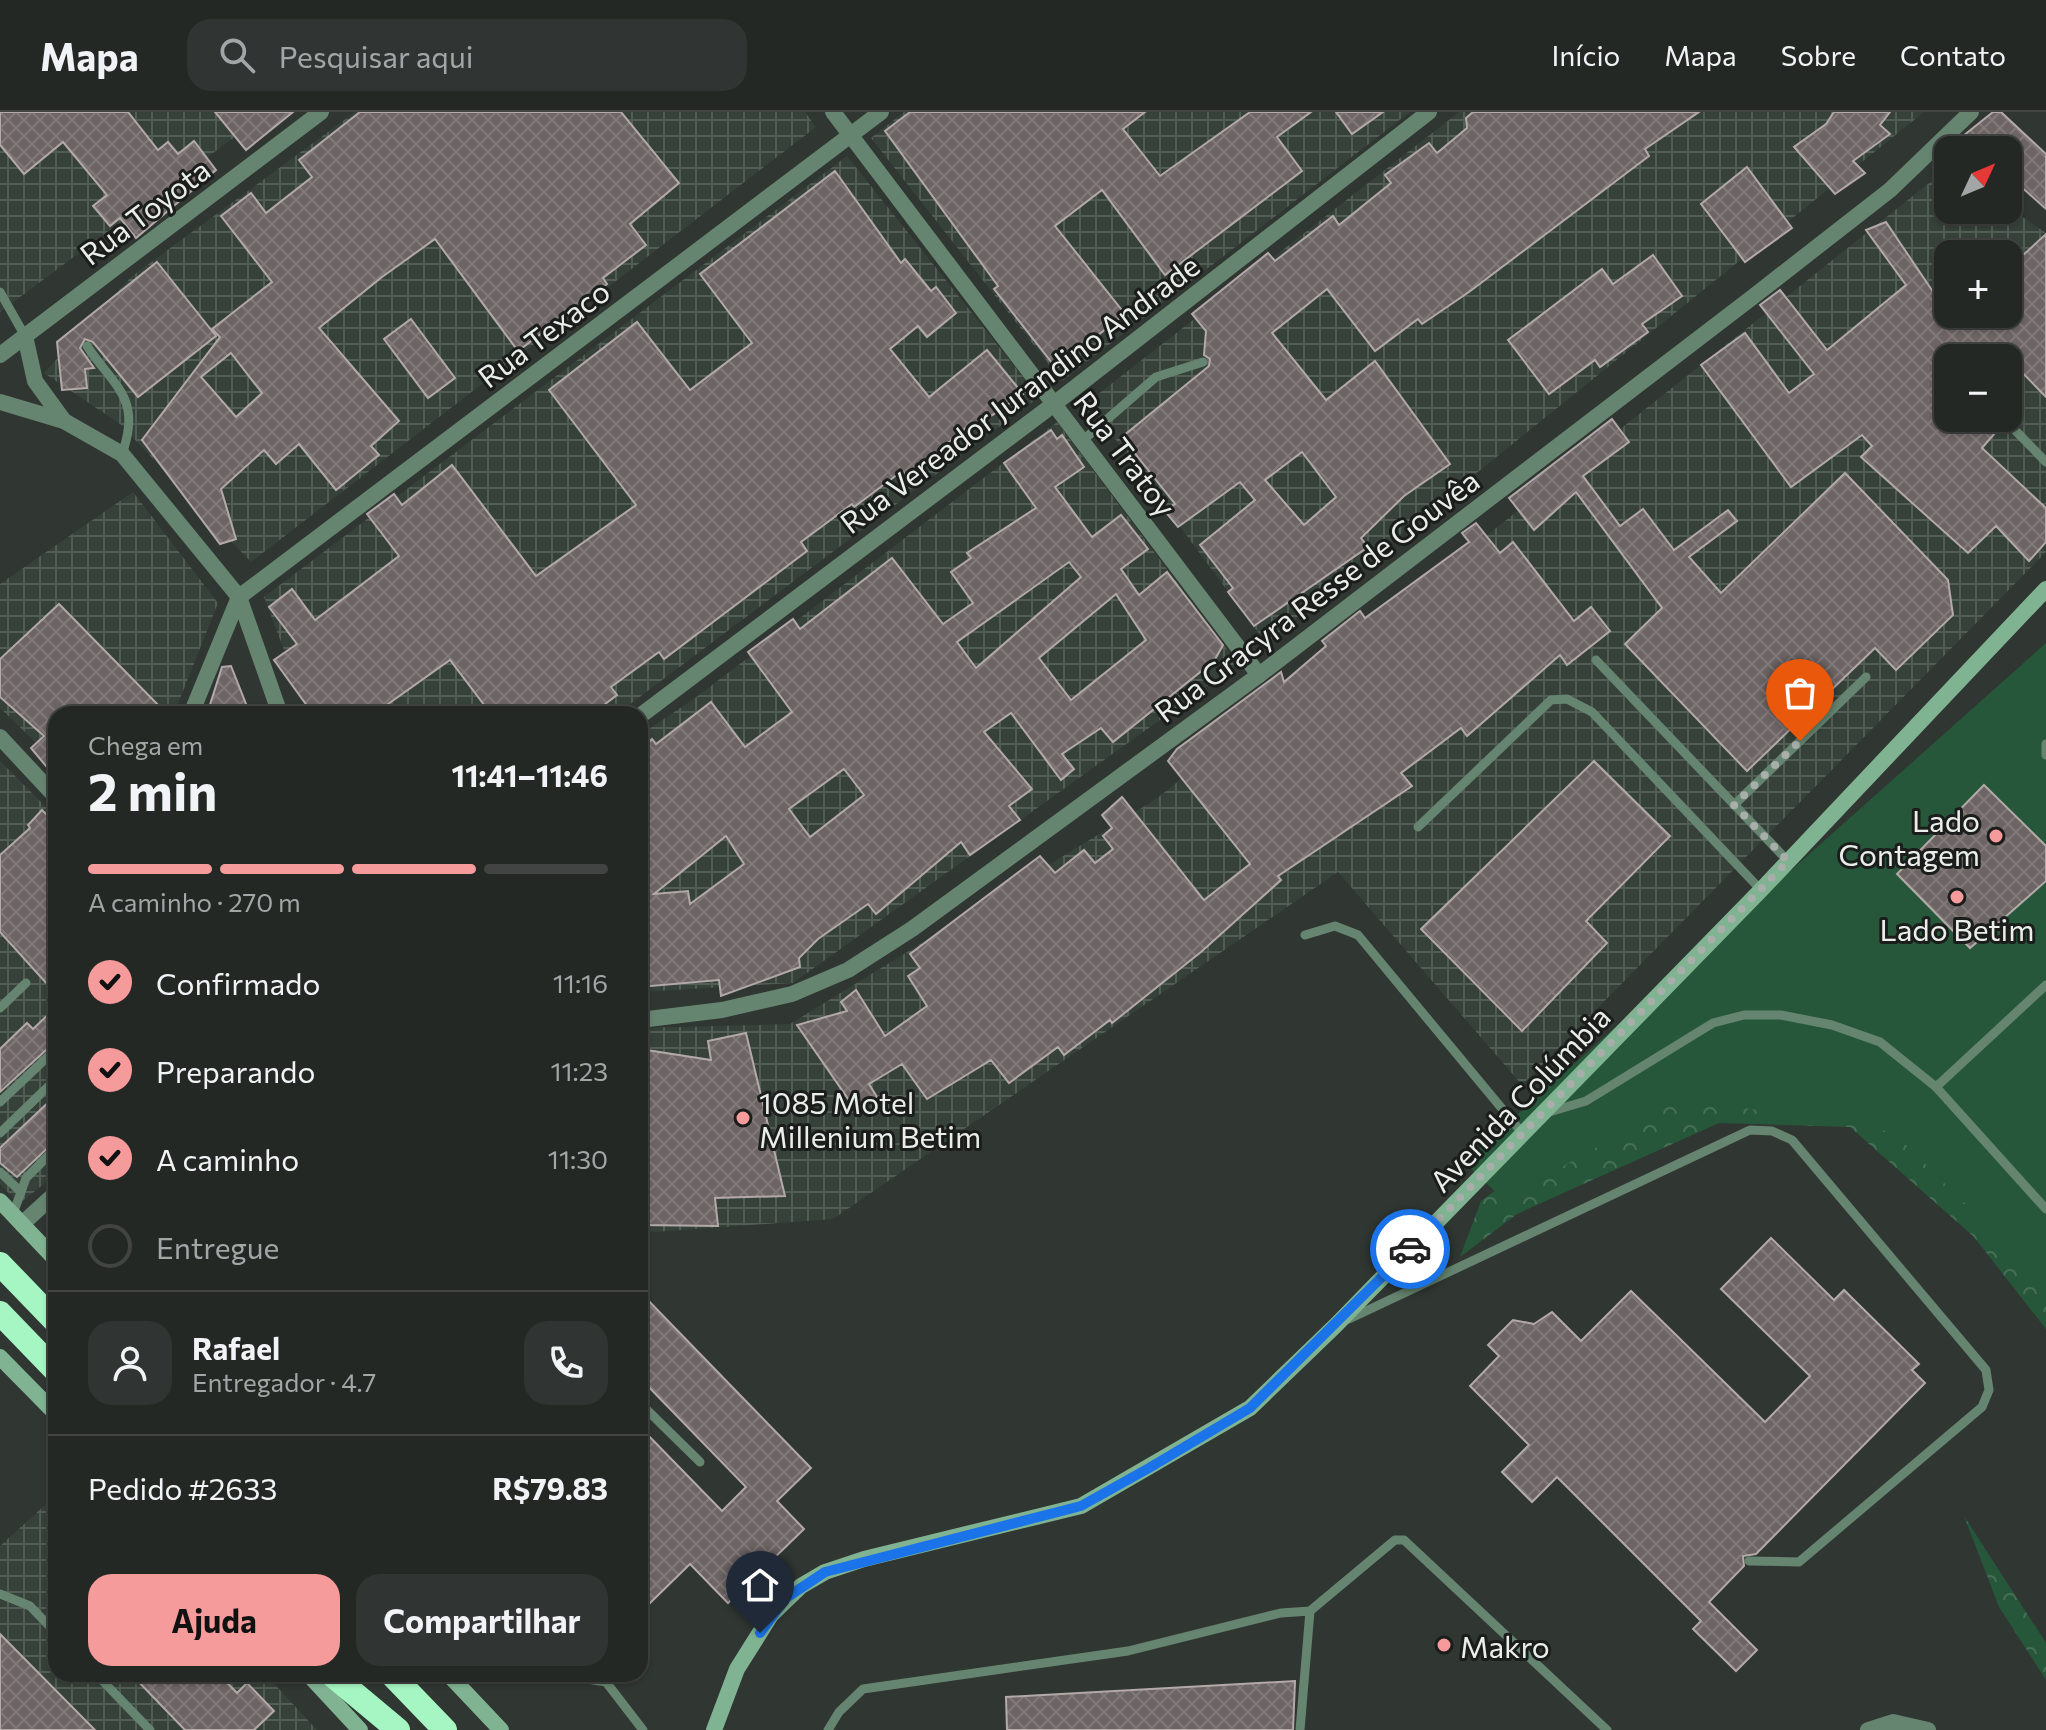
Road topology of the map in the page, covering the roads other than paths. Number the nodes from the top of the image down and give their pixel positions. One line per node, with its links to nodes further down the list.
1 (321, 112): 8 (street, Rua Toyota)
2 (833, 112): 6 (street, Rua Tratoy)
3 (881, 112): 6 (street, Rua Texaco)
4 (1429, 112): 13 (street, Rua Vereador Jurandino Andrade)
5 (1971, 112): 22 (street, Rua Gracyra Resse de Gouvêa)
6 (851, 136): 13 (street, Rua Tratoy); 20 (street, Rua Texaco)
7 (0, 292): 8 (lane)
8 (25, 336): 10 (street, Rua Toyota); 14 (street)
9 (87, 346): 17 (lane)
10 (0, 355)
11 (1203, 362): 16 (lane)
12 (0, 402): 14 (street)
13 (1054, 404): 16 (street, Rua Tratoy); 26 (street, Rua Vereador Jurandino Andrade)
14 (64, 421): 17 (street)
15 (2017, 432): 18 (lane)
16 (1082, 441): 22 (street, Rua Tratoy)
17 (122, 454): 20 (street)
18 (2046, 462)
19 (2046, 589): 33 (street, Avenida Colúmbia)
20 (239, 597): 24 (street); 25 (street)
21 (1596, 660): 31 (lane)
22 (1259, 675): 39 (street, Rua Gracyra Resse de Gouvêa)
23 (1866, 677): 31 (lane)
24 (194, 706)
25 (277, 706)
26 (648, 710)
27 (0, 737): 30 (street)
28 (2046, 744): 29 (lane)
29 (2046, 755)
30 (48, 788)
31 (1734, 805): 33 (lane)
32 (1418, 827): 34 (lane)
33 (1788, 861): 34 (street, Avenida Colúmbia)
34 (1761, 890): 44 (street, Avenida Colúmbia)
35 (1305, 935): 46 (lane)
36 (26, 983): 38 (lane)
37 (2046, 985): 42 (lane)
38 (0, 1008)
39 (648, 1019)
40 (48, 1057): 43 (lane)
41 (48, 1087): 45 (lane)
42 (1936, 1087): 44 (lane); 52 (lane)
43 (0, 1102)
44 (1543, 1114): 46 (street, Avenida Colúmbia)
45 (0, 1133)
46 (1523, 1134): 58 (street, Avenida Colúmbia)
47 (48, 1156): 49 (lane)
48 (0, 1172): 49 (lane)
49 (21, 1192): 53 (lane)
50 (48, 1198): 53 (street)
51 (0, 1201): 53 (street)
52 (2046, 1209)
53 (18, 1219): 54 (street)
54 (48, 1251)
55 (0, 1264): 57 (highway)
56 (0, 1313): 60 (highway)
57 (48, 1314)
58 (1335, 1326): 64 (lane); 81 (street, Avenida Colúmbia)
59 (0, 1357): 61 (street)
60 (48, 1363)
61 (48, 1406)
62 (648, 1411): 63 (lane)
63 (700, 1462)
64 (1749, 1561)
65 (0, 1594): 67 (lane)
66 (1310, 1611): 82 (lane); 83 (lane); 84 (lane)
67 (48, 1625)
68 (104, 1682): 75 (lane)
69 (315, 1682): 76 (street)
70 (341, 1682): 77 (highway)
71 (356, 1682): 77 (highway)
72 (399, 1682): 78 (highway)
73 (456, 1682): 79 (street)
74 (606, 1682): 80 (lane)
75 (150, 1730)
76 (360, 1730)
77 (401, 1730)
78 (445, 1730)
79 (501, 1730)
80 (643, 1730)
81 (714, 1730)
82 (828, 1730)
83 (1300, 1730)
84 (1607, 1730)
85 (1868, 1730): 86 (street)
86 (1928, 1730)

